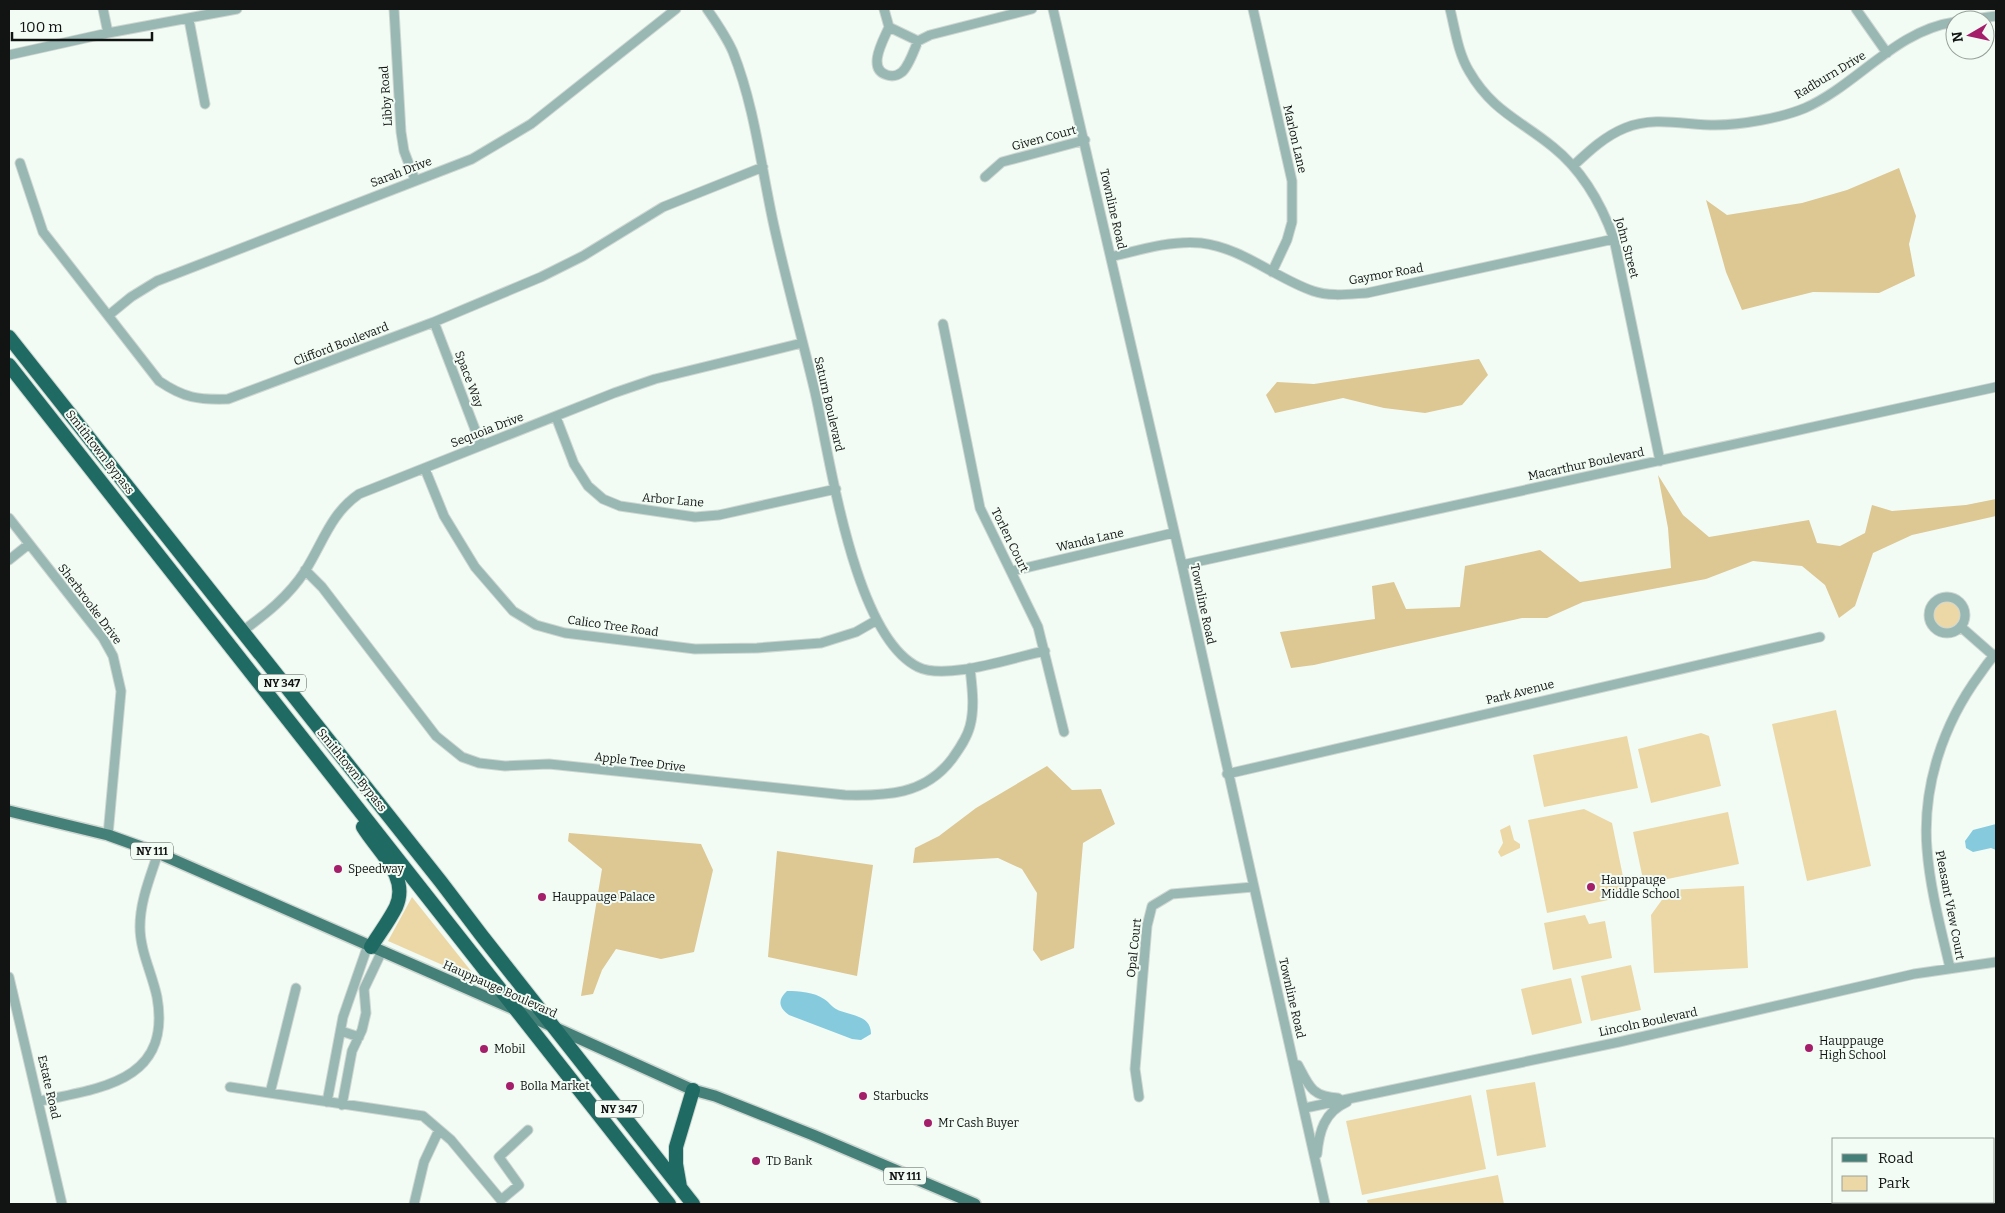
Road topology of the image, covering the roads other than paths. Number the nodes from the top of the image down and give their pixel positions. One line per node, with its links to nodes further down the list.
1 (103, 9): 15 (street)
2 (237, 9): 12 (street)
3 (394, 9): 25 (street, Libby Road)
4 (676, 9): 25 (street, Sarah Drive)
5 (707, 9): 23 (street, Saturn Boulevard)
6 (884, 9): 14 (street)
7 (1032, 9): 16 (street)
8 (1054, 9): 20 (street, Townline Road)
9 (1253, 9): 28 (street, Marlon Lane)
10 (1450, 9): 22 (street, John Street)
11 (1856, 9): 17 (street)
12 (189, 20): 15 (street); 19 (street)
13 (1945, 24): 17 (street, Radburn Drive)
14 (889, 27): 16 (street); 16 (street)
15 (108, 33): 18 (street)
16 (918, 41)
17 (1887, 54): 22 (street, Radburn Drive)
18 (9, 55)
19 (205, 104)
20 (1085, 140): 24 (street, Given Court); 27 (street, Townline Road)
21 (20, 163): 29 (street, Clifford Boulevard)
22 (1573, 166): 26 (street, John Street)
23 (763, 167): 30 (street, Clifford Boulevard); 33 (street, Saturn Boulevard)
24 (985, 177)
25 (415, 180): 29 (street, Sarah Drive)
26 (1614, 239): 28 (street, Gaymor Road); 38 (street, John Street)
27 (1111, 257): 28 (street, Gaymor Road); 42 (street, Townline Road)
28 (1272, 272)
29 (109, 315): 30 (street, Clifford Boulevard)
30 (434, 322): 37 (street, Space Way)
31 (943, 324): 47 (street, Torlen Court)
32 (9, 337): 50 (highway, Smithtown Bypass / NY 347)
33 (802, 343): 36 (street, Sequoia Drive); 40 (street, Saturn Boulevard)
34 (9, 366): 57 (highway, Smithtown Bypass / NY 347)
35 (1996, 387): 38 (street, Macarthur Boulevard)
36 (556, 417): 37 (street, Sequoia Drive); 40 (street, Arbor Lane)
37 (481, 445): 39 (street, Sequoia Drive)
38 (1660, 461): 45 (street, Macarthur Boulevard)
39 (425, 469): 46 (street, Sequoia Drive); 48 (street, Calico Tree Road)
40 (836, 489): 48 (street, Saturn Boulevard)
41 (9, 518): 43 (street, Sherbrooke Drive)
42 (1173, 533): 45 (street, Townline Road); 47 (street, Wanda Lane)
43 (30, 544): 44 (street); 59 (street, Sherbrooke Drive)
44 (9, 560)
45 (1182, 565): 56 (street, Townline Road)
46 (305, 570): 50 (street, Sequoia Drive); 54 (street, Apple Tree Drive)
47 (1012, 571): 52 (street, Torlen Court)
48 (877, 620): 54 (street, Saturn Boulevard)
49 (1961, 627): 49 (street); 53 (street)
50 (241, 632): 68 (highway, Smithtown Bypass / NY 347)
51 (1820, 638): 56 (street, Park Avenue)
52 (1045, 651): 54 (street, Saturn Boulevard); 55 (street, Torlen Court)
53 (1995, 655): 64 (street, Pleasant View Court)
54 (970, 668)
55 (1064, 732)
56 (1227, 774): 61 (street, Townline Road)
57 (356, 806): 62 (highway); 67 (highway, Smithtown Bypass / NY 347)
58 (9, 811): 59 (main road, Hauppauge Boulevard / NY 111)
59 (108, 835): 60 (main road, Hauppauge Boulevard / NY 111)
60 (158, 853): 62 (main road, Hauppauge Boulevard / NY 111); 77 (street)
61 (1253, 887): 71 (street, Townline Road); 75 (street, Opal Court)
62 (374, 948): 67 (main road, Hauppauge Boulevard / NY 111); 69 (street); 70 (street)
63 (1996, 962): 64 (street, Lincoln Boulevard)
64 (1950, 968): 76 (street, Lincoln Boulevard)
65 (9, 977): 77 (street, Estate Road)
66 (296, 988): 74 (street)
67 (514, 1009): 68 (main road, Hauppauge Boulevard / NY 111); 89 (highway, Smithtown Bypass / NY 347)
68 (556, 1029): 73 (main road, Hauppauge Boulevard / NY 111); 84 (highway, Smithtown Bypass / NY 347)
69 (340, 1031): 70 (street); 78 (street)
70 (359, 1037): 79 (street)
71 (1292, 1054): 76 (street); 80 (street, Townline Road)
72 (230, 1087): 74 (street)
73 (693, 1090): 84 (highway); 91 (main road, Hauppauge Boulevard / NY 111)
74 (270, 1093): 78 (street)
75 (1139, 1096)
76 (1358, 1097): 80 (street, Lincoln Boulevard); 83 (street)
77 (40, 1101): 87 (street, Estate Road)
78 (328, 1102): 79 (street)
79 (342, 1105): 81 (street)
80 (1304, 1108): 83 (street, Townline Road)
81 (439, 1130): 85 (street); 88 (street)
82 (528, 1130): 85 (street)
83 (1316, 1166): 86 (street, Townline Road)
84 (681, 1190): 90 (highway, Smithtown Bypass / NY 347)
85 (499, 1202)
86 (1323, 1202)
87 (62, 1204)
88 (414, 1204)
89 (669, 1204)
90 (693, 1204)
91 (975, 1204)

